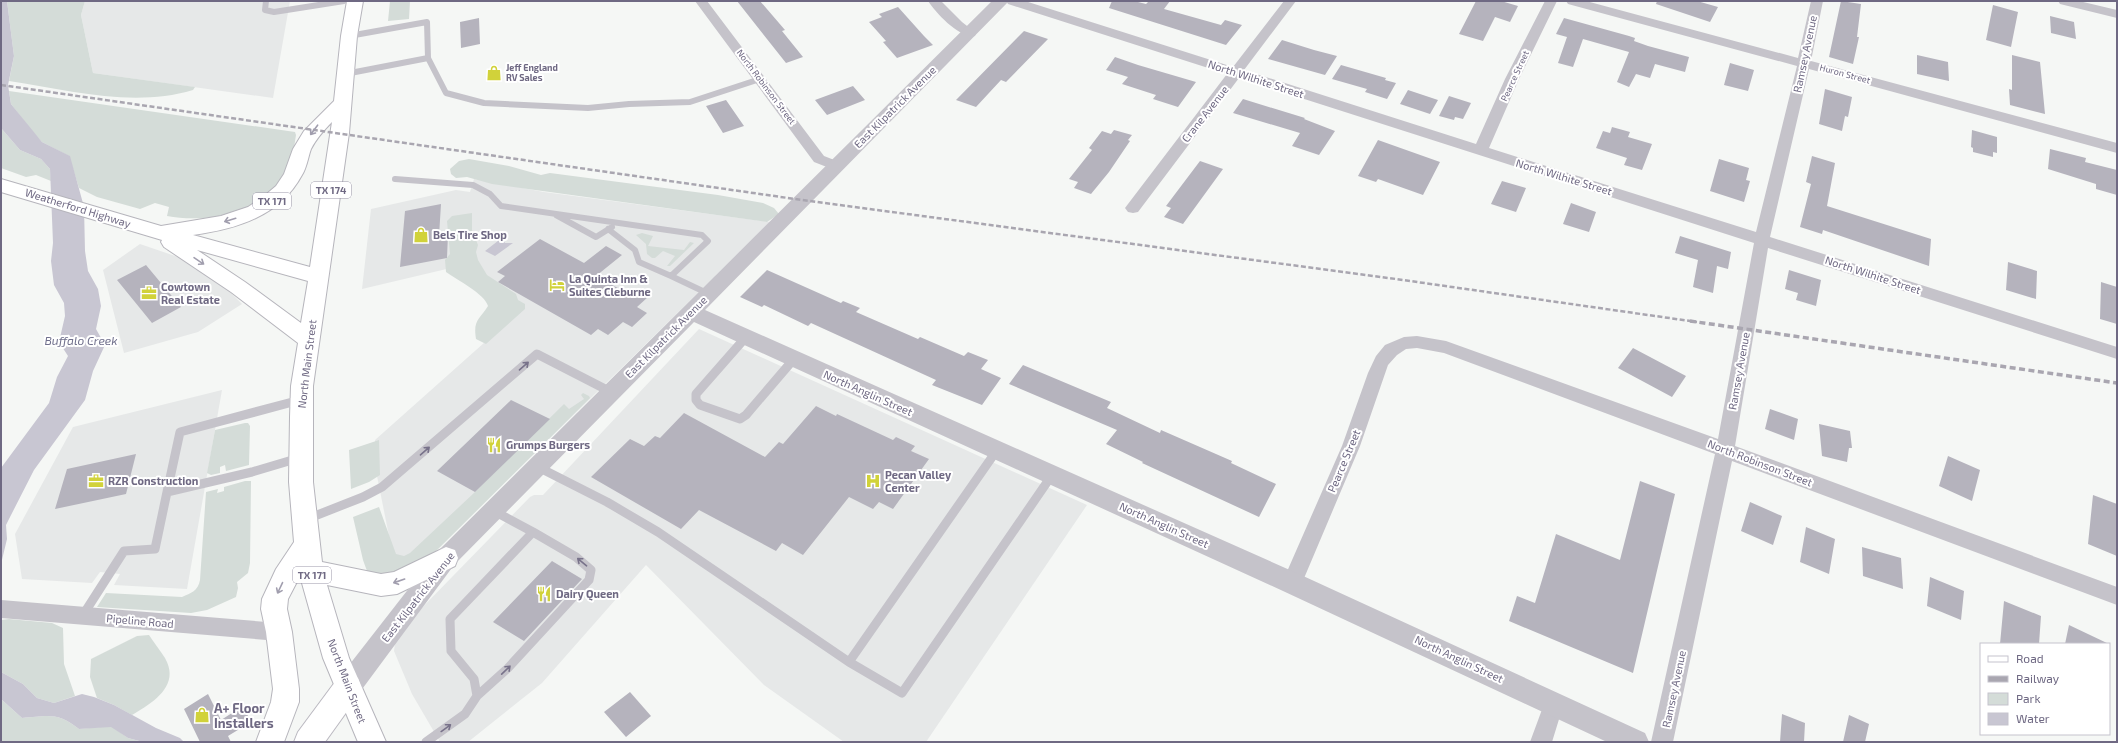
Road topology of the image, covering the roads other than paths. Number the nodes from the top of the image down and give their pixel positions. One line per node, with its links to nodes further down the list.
1 (266, 1): 2 (lane)
2 (344, 1)
3 (355, 1): 15 (main road, North Main Street / TX 174)
4 (701, 1): 20 (street, North Robinson Street)
5 (934, 1): 14 (street)
6 (1001, 1): 14 (street, East Kilpatrick Avenue)
7 (1012, 1): 18 (street, North Wilhite Street)
8 (1290, 1): 18 (street, Crane Avenue)
9 (1551, 1): 23 (street, Pearce Street)
10 (1572, 1): 17 (street, Huron Street)
11 (1816, 1): 17 (street, Ramsey Avenue)
12 (2064, 1): 13 (street)
13 (2117, 14)
14 (970, 33): 24 (street, East Kilpatrick Avenue)
15 (349, 36): 16 (lane); 19 (main road, North Main Street / TX 174)
16 (428, 58): 19 (lane); 20 (lane)
17 (1804, 63): 22 (street, Huron Street); 32 (street, Ramsey Avenue)
18 (1237, 72): 23 (street, North Wilhite Street); 27 (street, Crane Avenue)
19 (345, 74): 21 (main road, North Main Street / TX 174)
20 (760, 79): 24 (street, North Robinson Street)
21 (342, 104): 31 (main road, TX 171, one-way to 31); 33 (main road, North Main Street / TX 174)
22 (2117, 148)
23 (1480, 151): 32 (street, North Wilhite Street)
24 (837, 166): 35 (street, East Kilpatrick Avenue)
25 (395, 179): 28 (lane)
26 (3, 186): 31 (main road, Weatherford Highway / TX 171)
27 (1133, 208)
28 (550, 212): 29 (lane); 30 (lane)
29 (620, 222): 30 (lane); 34 (lane)
30 (608, 229): 34 (lane)
31 (155, 231): 33 (main road, TX 171); 38 (main road, TX 171, one-way to 38)
32 (1762, 240): 40 (street, North Wilhite Street); 45 (street, Ramsey Avenue)
33 (318, 276): 38 (main road, North Main Street / TX 171)
34 (671, 276): 35 (lane)
35 (709, 294): 36 (street, East Kilpatrick Avenue)
36 (690, 312): 37 (street, North Anglin Street); 42 (street, East Kilpatrick Avenue)
37 (746, 338): 41 (street, North Anglin Street); 41 (lane)
38 (310, 340): 43 (main road, North Main Street / TX 171)
39 (1400, 344): 45 (street, North Robinson Street); 55 (street, Pearce Street)
40 (2117, 353)
41 (792, 360): 44 (street, North Anglin Street)
42 (611, 392): 47 (street, East Kilpatrick Avenue); 51 (lane, one-way to 42)
43 (300, 400): 46 (main road, North Main Street / TX 171); 49 (lane)
44 (997, 450): 48 (street, North Anglin Street); 60 (lane)
45 (1725, 450): 56 (street, North Robinson Street); 70 (street, Ramsey Avenue)
46 (300, 457): 49 (lane); 51 (main road, North Main Street / TX 171)
47 (538, 466): 50 (street, East Kilpatrick Avenue); 60 (lane)
48 (1052, 475): 55 (street, North Anglin Street); 60 (lane)
49 (167, 492): 58 (lane)
50 (494, 510): 52 (lane); 53 (street, East Kilpatrick Avenue)
51 (306, 531): 54 (main road, North Main Street / TX 171); 59 (main road, one-way to 59)
52 (533, 532): 62 (lane); 62 (lane, one-way to 52)
53 (446, 558): 54 (main road, one-way to 54); 61 (street, East Kilpatrick Avenue)
54 (311, 571): 61 (main road, North Main Street / TX 171)
55 (1292, 583): 63 (street, North Anglin Street)
56 (2117, 596)
57 (6, 609): 58 (street, Pipeline Road)
58 (82, 616): 59 (street, Pipeline Road)
59 (279, 632): 64 (main road)
60 (849, 662)
61 (348, 687): 65 (main road); 66 (main road, North Main Street / TX 171)
62 (477, 696): 67 (lane, one-way to 62)
63 (1554, 703): 68 (street); 69 (street, North Anglin Street)
64 (270, 742)
65 (308, 742)
66 (372, 742)
67 (426, 742)
68 (1541, 742)
69 (1636, 742)
70 (1662, 742)

